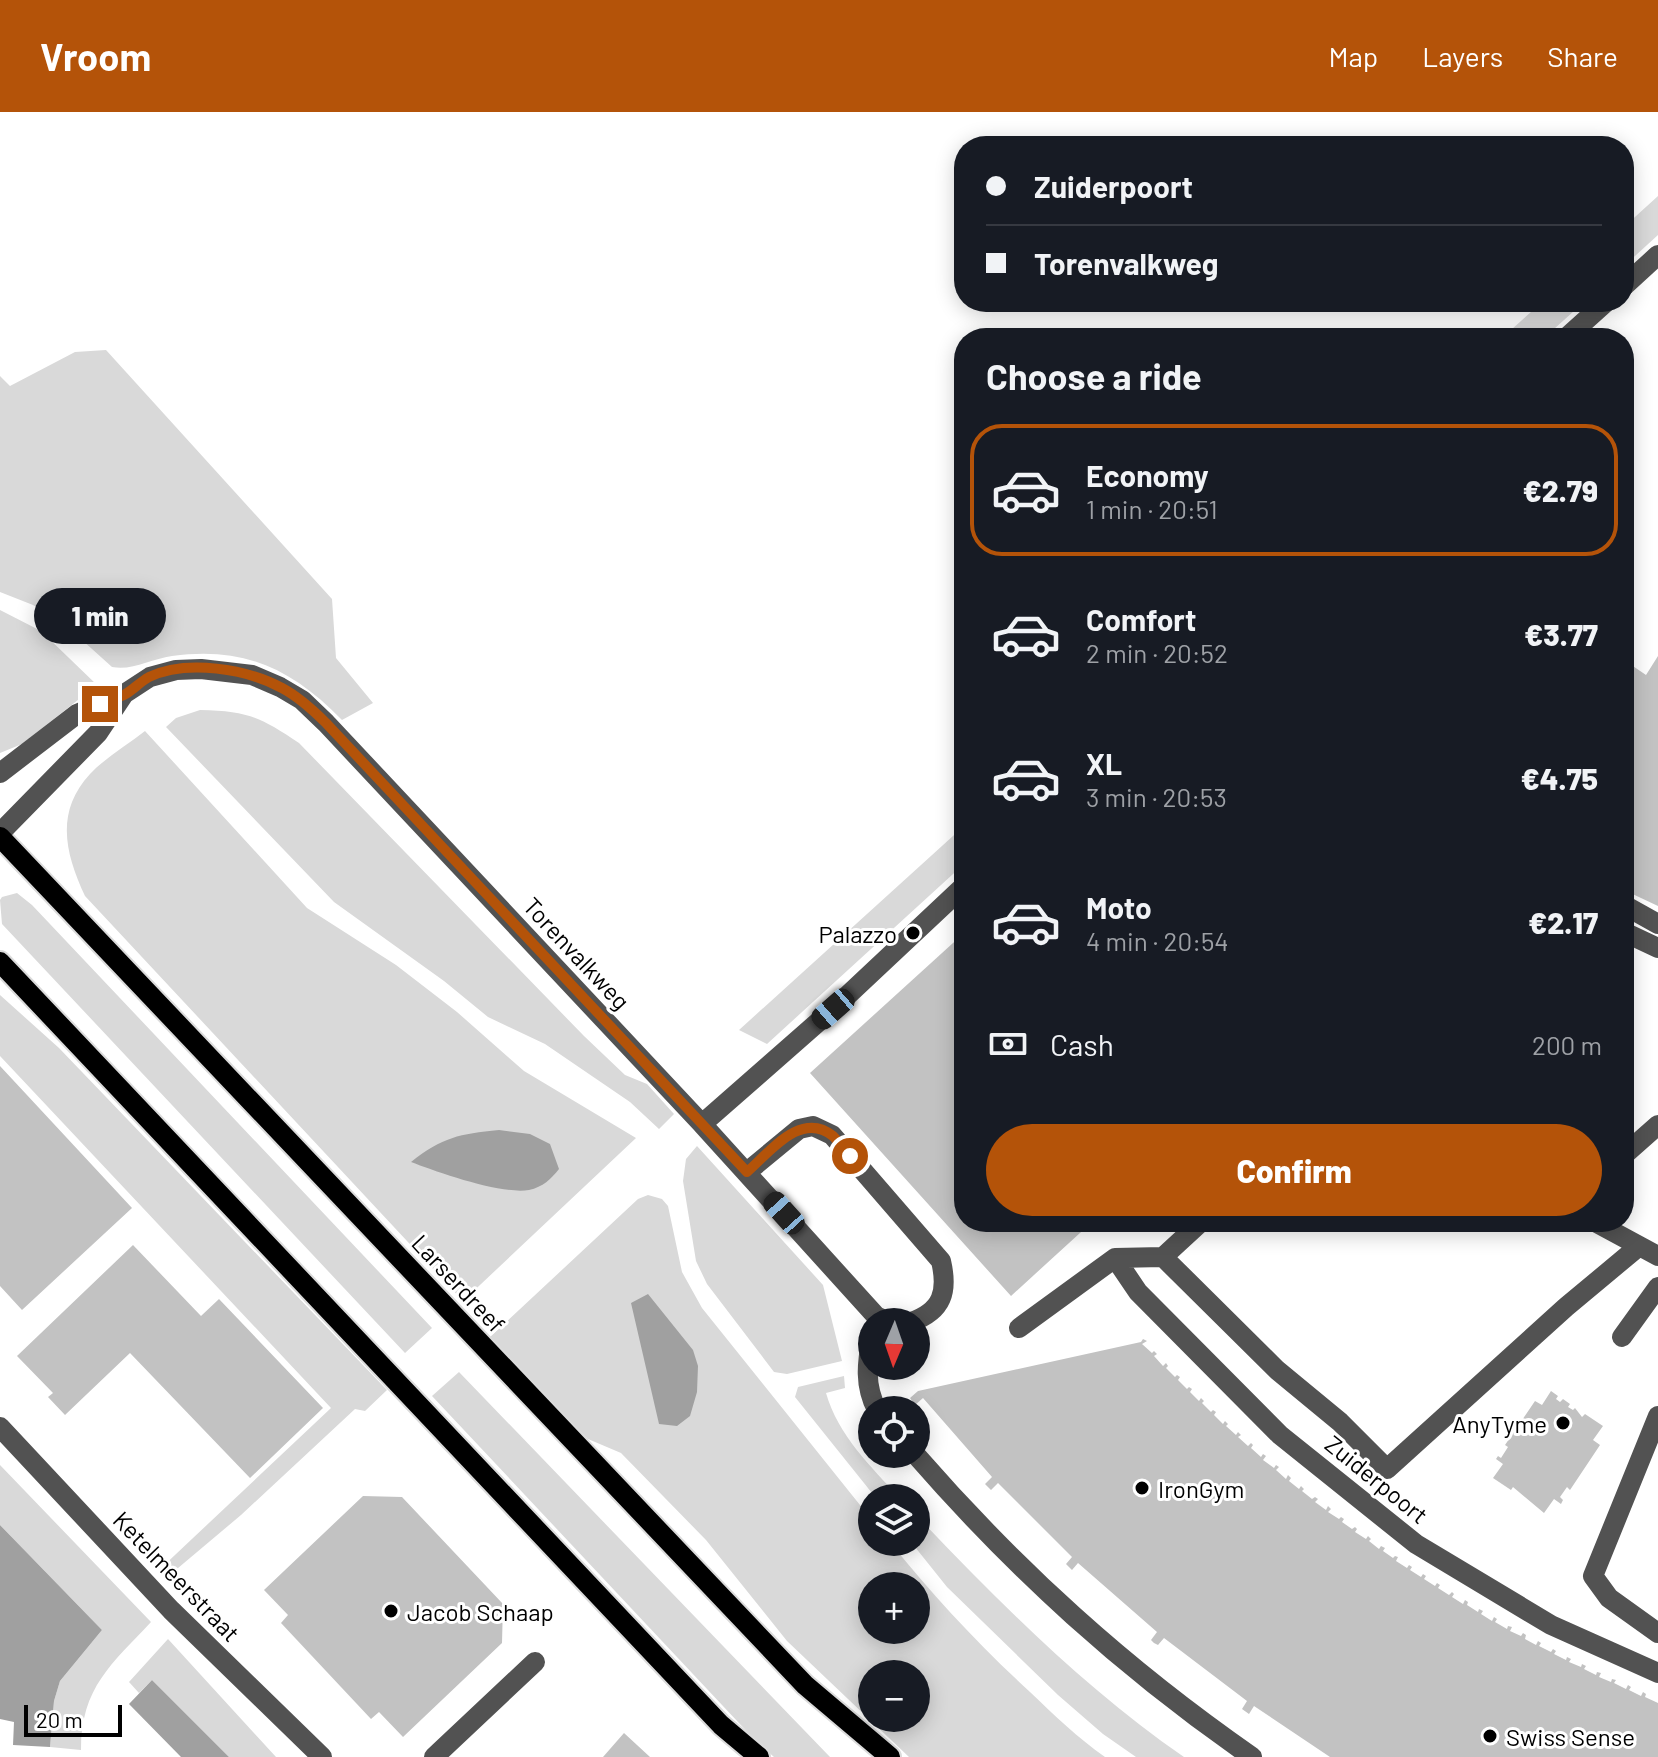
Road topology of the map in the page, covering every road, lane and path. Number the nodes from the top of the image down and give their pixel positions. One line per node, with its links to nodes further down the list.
1 (1658, 255): 2 (street)
2 (1634, 277)
3 (1595, 312): 4 (street)
4 (1577, 328)
5 (124, 694): 6 (street, Torenvalkweg); 7 (street, Torenvalkweg); 14 (street, Torenvalkweg)
6 (0, 773)
7 (0, 835): 38 (main road, Larserdreef)
8 (954, 895): 14 (street)
9 (1634, 911): 10 (street)
10 (1658, 924)
11 (1634, 937): 12 (street)
12 (1658, 948)
13 (0, 962): 37 (main road)
14 (702, 1124): 17 (street)
15 (1658, 1125): 16 (street)
16 (1634, 1146)
17 (747, 1172): 25 (street); 26 (street)
18 (1190, 1232): 22 (street)
19 (1612, 1232): 20 (street)
20 (1638, 1247): 21 (street); 22 (street)
21 (1658, 1256)
22 (1163, 1257): 23 (street)
23 (1115, 1258): 27 (street); 34 (street, Zuiderpoort)
24 (1658, 1287): 28 (street)
25 (864, 1308)
26 (930, 1311)
27 (1019, 1328)
28 (1622, 1337)
29 (1658, 1416): 32 (street)
30 (0, 1427): 35 (street, Ketelmeerstraat)
31 (927, 1468): 39 (street)
32 (1658, 1633)
33 (535, 1662): 36 (street)
34 (1658, 1673)
35 (322, 1757)
36 (434, 1757)
37 (759, 1757)
38 (890, 1757)
39 (1252, 1757)

